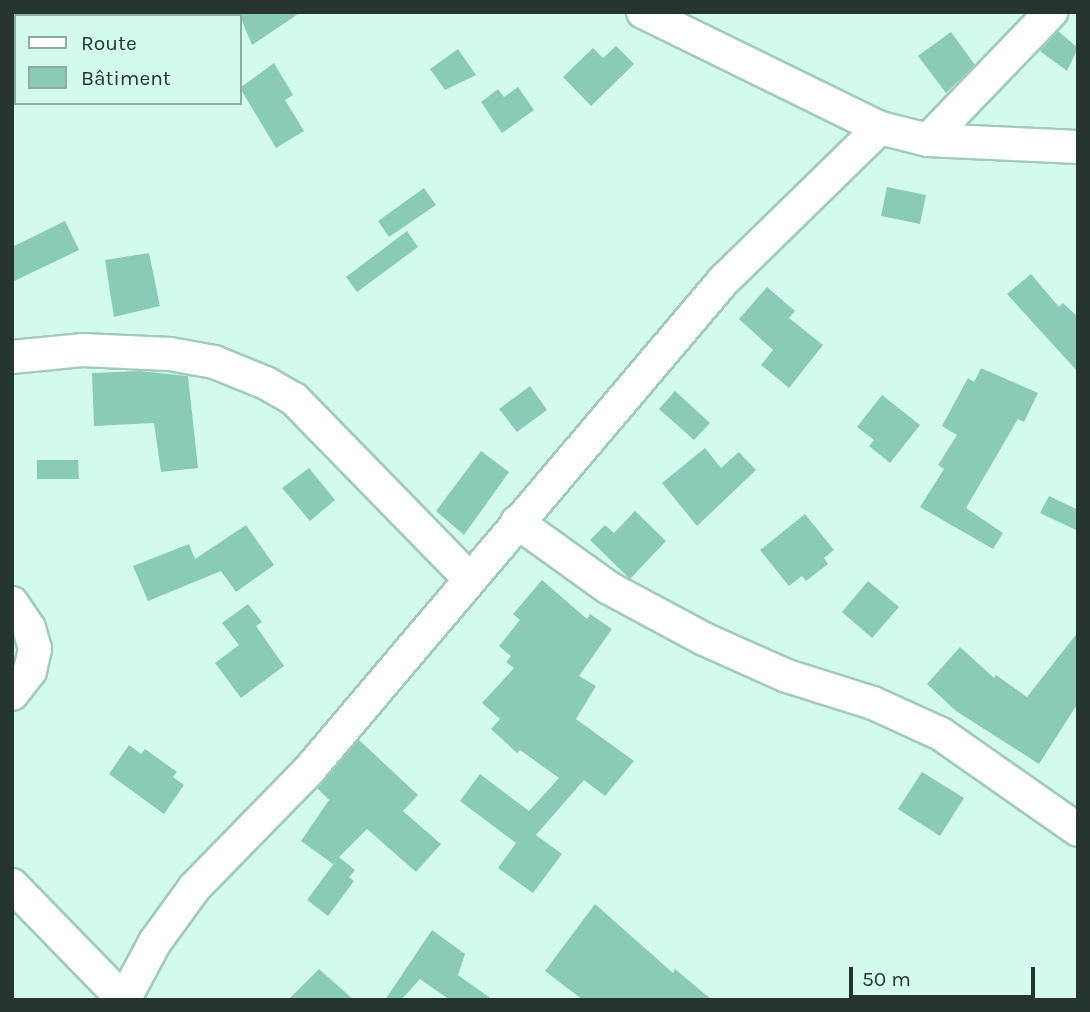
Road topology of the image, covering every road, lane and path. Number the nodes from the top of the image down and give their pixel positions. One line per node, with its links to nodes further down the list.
1 (643, 12): 3 (street)
2 (1051, 12): 4 (street)
3 (880, 128): 4 (street); 7 (street)
4 (928, 140): 5 (street)
5 (1078, 147)
6 (12, 358): 8 (street)
7 (517, 522): 8 (street); 11 (street)
8 (468, 577): 13 (street)
9 (12, 603): 10 (street)
10 (12, 694)
11 (1078, 830)
12 (12, 885): 13 (street)
13 (124, 999)

